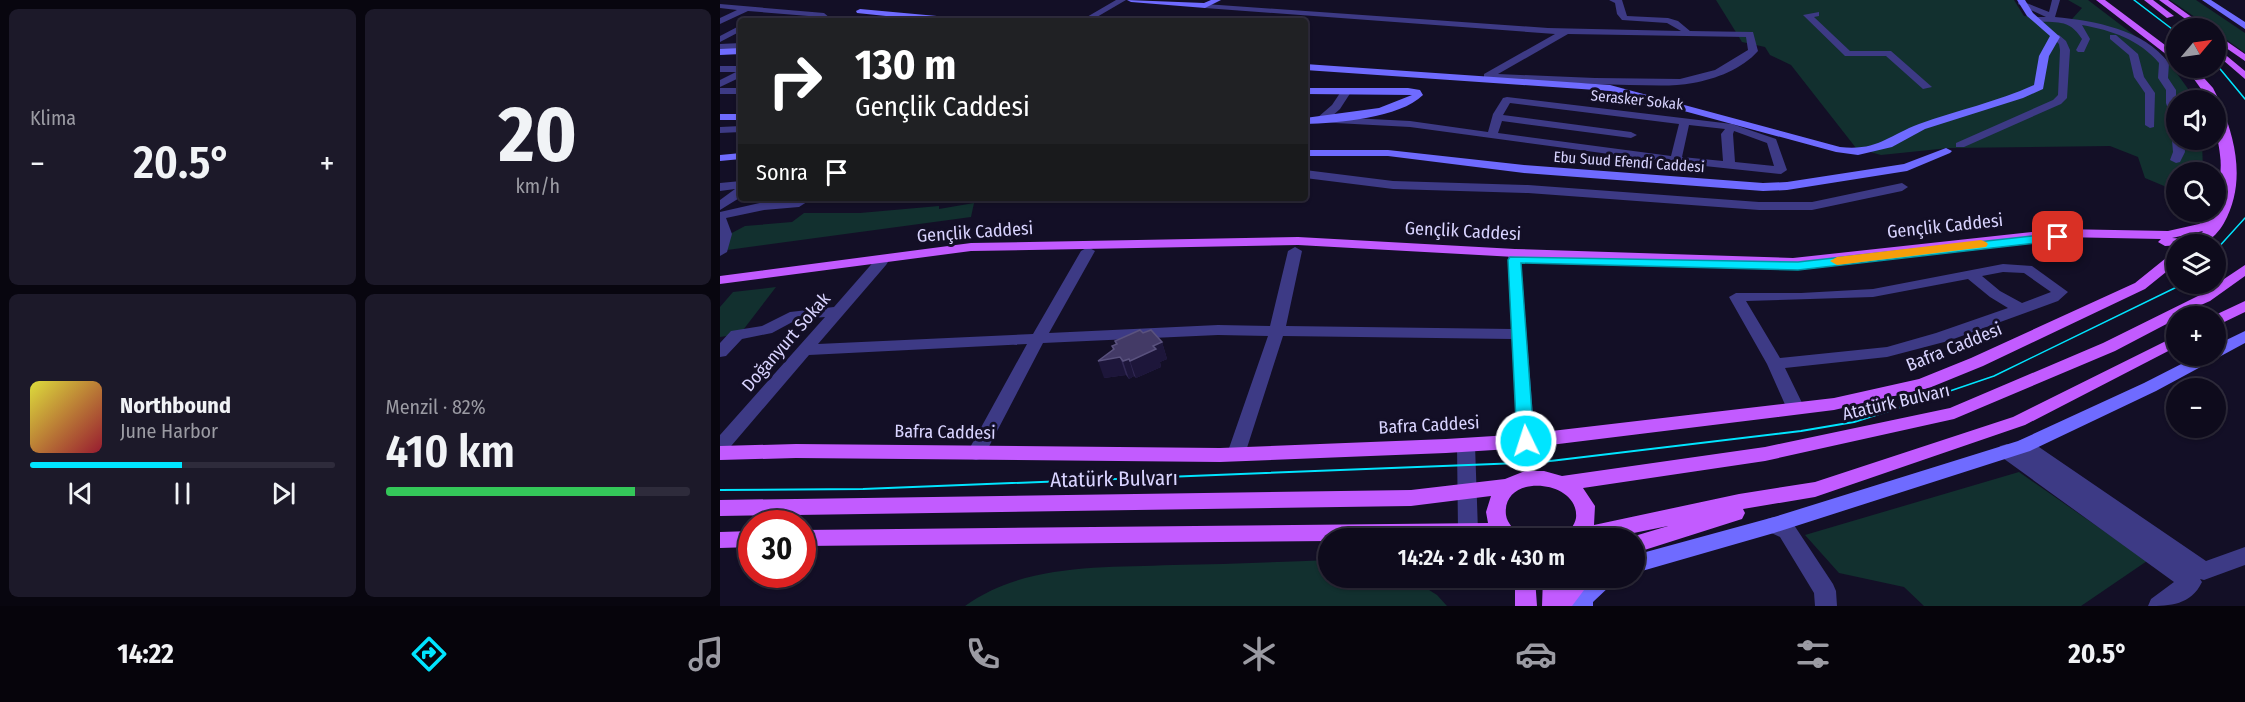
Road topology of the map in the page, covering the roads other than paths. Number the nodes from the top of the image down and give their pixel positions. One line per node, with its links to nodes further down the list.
1 (1122, 0): 21 (street)
2 (1131, 0): 13 (street)
3 (1217, 0): 13 (street)
4 (1613, 0): 31 (street)
5 (2056, 0): 11 (street)
6 (2100, 0): 39 (main road)
7 (2108, 0): 35 (main road)
8 (2148, 0): 22 (main road)
9 (2163, 0): 23 (main road)
10 (2205, 0): 28 (street)
11 (2021, 1): 24 (street)
12 (720, 6): 14 (street)
13 (1205, 6): 30 (street)
14 (749, 8): 15 (street); 25 (street)
15 (767, 10): 18 (street); 19 (street)
16 (860, 11): 20 (street)
17 (1816, 14): 51 (street)
18 (756, 18)
19 (826, 18)
20 (929, 18)
21 (1089, 18)
22 (2173, 18)
23 (2189, 18)
24 (2037, 19): 26 (street); 32 (street)
25 (720, 21)
26 (2068, 21): 27 (street); 38 (street)
27 (2095, 26): 52 (street); 65 (street)
28 (2245, 26)
29 (738, 30): 33 (street)
30 (1565, 32): 31 (street); 31 (street)
31 (1688, 34)
32 (2056, 37): 44 (street); 72 (street)
33 (720, 39)
34 (2226, 44): 42 (main road)
35 (2166, 45)
36 (738, 46): 37 (street)
37 (720, 47)
38 (2081, 50)
39 (2166, 50)
40 (738, 51): 41 (street)
41 (720, 52)
42 (2245, 58)
43 (2226, 59): 48 (main road)
44 (1308, 67)
45 (720, 69): 46 (street)
46 (738, 71)
47 (738, 73): 50 (street)
48 (2245, 76)
49 (2199, 78): 53 (main road)
50 (720, 84)
51 (1927, 87)
52 (2171, 90)
53 (2209, 90)
54 (720, 91): 55 (street)
55 (738, 91)
56 (1308, 91): 57 (street)
57 (1346, 92): 62 (street); 62 (street)
58 (1643, 116): 61 (street, Serasker Sokak); 64 (street, Serasker Sokak); 70 (street)
59 (720, 117): 60 (street)
60 (738, 117)
61 (1497, 117): 70 (street); 71 (street)
62 (1320, 120): 63 (street); 71 (street)
63 (1308, 121)
64 (1685, 121): 66 (street, Serasker Sokak); 80 (street)
65 (2150, 124)
66 (1732, 127): 82 (street); 82 (street, Serasker Sokak)
67 (738, 129): 69 (street)
68 (2226, 129): 91 (main road)
69 (720, 130)
70 (1630, 135): 77 (street)
71 (1492, 136): 77 (street)
72 (1960, 145)
73 (2180, 150): 81 (street)
74 (2225, 150): 96 (main road, Gençlik Caddesi)
75 (1308, 151): 76 (street, Ebu Suud Efendi Caddesi)
76 (1946, 151)
77 (1625, 153): 80 (street)
78 (738, 156): 79 (street)
79 (720, 158)
80 (1676, 160): 82 (street)
81 (2176, 160)
82 (1729, 165)
83 (1308, 174): 86 (street)
84 (738, 185): 85 (street)
85 (720, 187)
86 (1902, 187)
87 (738, 193): 89 (street)
88 (802, 201): 90 (street)
89 (720, 206)
90 (720, 218): 95 (street)
91 (2209, 234)
92 (2166, 242): 96 (main road, Gençlik Caddesi)
93 (1088, 251): 94 (main road, Gençlik Caddesi); 97 (main road, Gençlik Caddesi); 109 (street)
94 (1295, 251): 96 (main road, Gençlik Caddesi); 106 (street)
95 (720, 252)
96 (1515, 256): 101 (main road, Gençlik Caddesi); 107 (street)
97 (881, 262): 101 (main road, Gençlik Caddesi); 104 (street, Doğanyurt Sokak)
98 (2166, 265): 116 (main road, Bafra Caddesi)
99 (2245, 268): 124 (main road, Atatürk Bulvarı)
100 (1971, 274): 103 (street); 103 (street); 114 (street)
101 (720, 282)
102 (2245, 306): 105 (main road)
103 (2020, 309): 114 (street)
104 (838, 311): 112 (street, Doğanyurt Sokak); 113 (street)
105 (2226, 316)
106 (1277, 331): 107 (street); 109 (street); 123 (street)
107 (1519, 334): 117 (street)
108 (2245, 336): 111 (street)
109 (1038, 338): 112 (street); 122 (street)
110 (2166, 346): 126 (main road)
111 (2226, 346)
112 (804, 350): 119 (street, Doğanyurt Sokak)
113 (720, 352)
114 (1775, 364): 116 (street)
115 (2190, 366): 120 (street)
116 (1796, 409): 117 (main road, Bafra Caddesi)
117 (1526, 441): 118 (main road, Bafra Caddesi)
118 (1466, 445): 123 (main road, Bafra Caddesi); 127 (street)
119 (720, 447)
120 (2016, 449): 129 (street); 141 (street)
121 (720, 453): 122 (main road, Bafra Caddesi)
122 (976, 453): 123 (main road, Bafra Caddesi)
123 (1236, 454)
124 (1564, 483): 125 (main road, Atatürk Bulvarı); 132 (main road)
125 (1509, 486): 127 (main road, Atatürk Bulvarı); 131 (main road)
126 (1815, 489): 133 (main road); 138 (main road)
127 (1468, 491): 128 (main road, Atatürk Bulvarı); 130 (street)
128 (720, 508)
129 (1774, 525): 140 (street); 150 (street)
130 (1468, 528)
131 (1501, 528)
132 (1584, 528)
133 (1622, 528)
134 (1318, 533): 135 (main road)
135 (816, 538)
136 (738, 539): 137 (main road)
137 (720, 540)
138 (1645, 541)
139 (2245, 556): 141 (street)
140 (1645, 561)
141 (2198, 577): 151 (street)
142 (1525, 588): 146 (main road)
143 (1553, 588): 147 (main road)
144 (1574, 588): 148 (main road)
145 (1593, 588): 149 (street)
146 (1526, 606)
147 (1553, 606)
148 (1559, 606)
149 (1582, 606)
150 (1826, 606)
151 (2159, 606)

